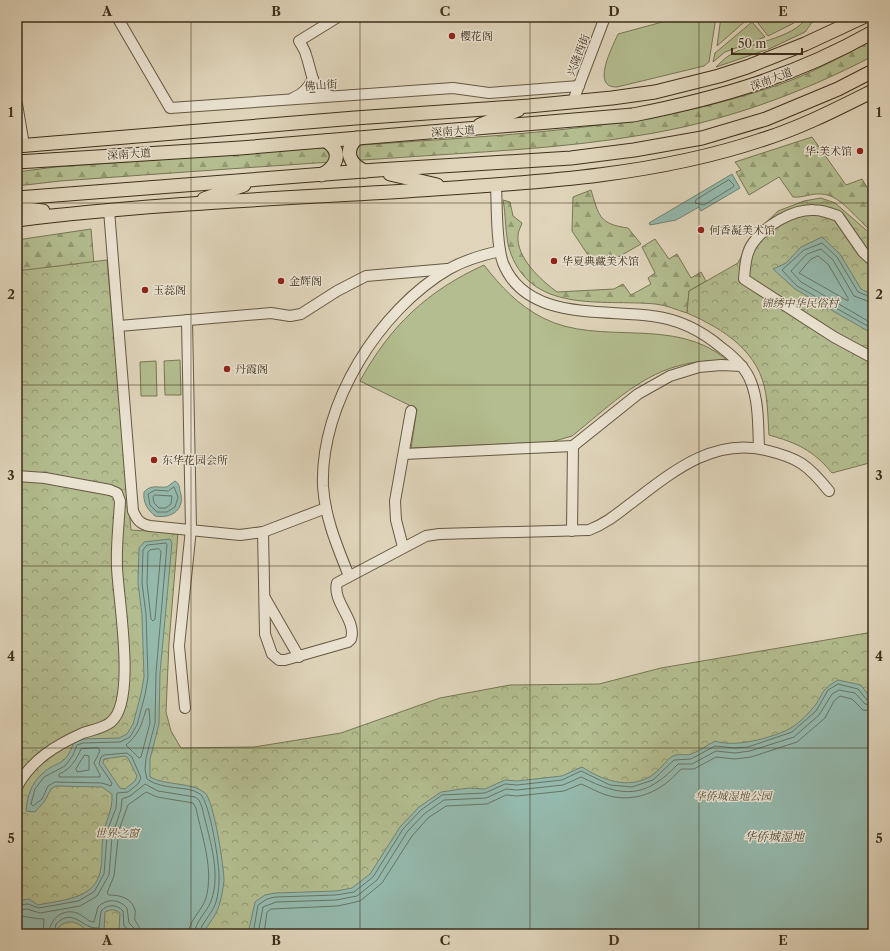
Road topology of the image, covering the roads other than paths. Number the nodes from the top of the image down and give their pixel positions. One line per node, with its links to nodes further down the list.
1 (117, 17): 13 (street, 佛山街)
2 (338, 17): 7 (street)
3 (605, 17): 8 (street, 兴隆西街)
4 (863, 17): 11 (main road)
5 (873, 32): 9 (main road, 深南大道)
6 (873, 71): 20 (main road)
7 (313, 79): 12 (street); 13 (street)
8 (579, 86): 12 (street, 佛山街); 14 (street, 兴隆西街)
9 (743, 90): 11 (main road); 17 (main road, 深南大道)
10 (873, 91): 18 (main road)
11 (655, 92): 14 (main road)
12 (334, 96): 13 (street, 佛山街)
13 (290, 100)
14 (573, 101): 16 (main road)
15 (17, 104): 22 (street)
16 (529, 106): 17 (main road); 22 (main road)
17 (468, 130): 19 (main road, 深南大道)
18 (787, 131): 20 (main road); 28 (main road)
19 (357, 138): 21 (main road, 深南大道); 25 (main road)
20 (702, 138): 25 (main road)
21 (326, 141): 23 (main road, 深南大道); 26 (main road)
22 (19, 149): 23 (main road)
23 (42, 160): 24 (main road, 深南大道)
24 (17, 162)
25 (371, 171): 26 (main road); 29 (main road)
26 (321, 175): 27 (main road)
27 (258, 180): 30 (main road); 31 (main road)
28 (496, 185): 29 (main road); 36 (street)
29 (450, 188): 31 (main road)
30 (17, 198)
31 (189, 205): 33 (main road)
32 (17, 208): 34 (main road)
33 (109, 210): 34 (main road); 40 (street)
34 (74, 213): 35 (main road)
35 (17, 220)
36 (500, 251): 38 (street); 42 (street)
37 (873, 261): 41 (street)
38 (449, 269): 39 (street); 49 (street)
39 (187, 320): 40 (street); 50 (street)
40 (119, 326): 50 (street)
41 (873, 358)
42 (742, 366): 44 (street); 45 (street)
43 (412, 411): 46 (street)
44 (573, 446): 46 (street); 51 (street)
45 (759, 448): 48 (street); 51 (street)
46 (404, 454): 53 (street)
47 (17, 476): 58 (street)
48 (829, 491)
49 (326, 508): 52 (street); 54 (street)
50 (191, 529): 52 (street); 57 (street)
51 (572, 531): 53 (street)
52 (263, 532): 55 (street)
53 (403, 547): 54 (street)
54 (349, 576): 56 (street)
55 (264, 597): 56 (street); 56 (street)
56 (299, 657)
57 (185, 708)
58 (17, 787)

